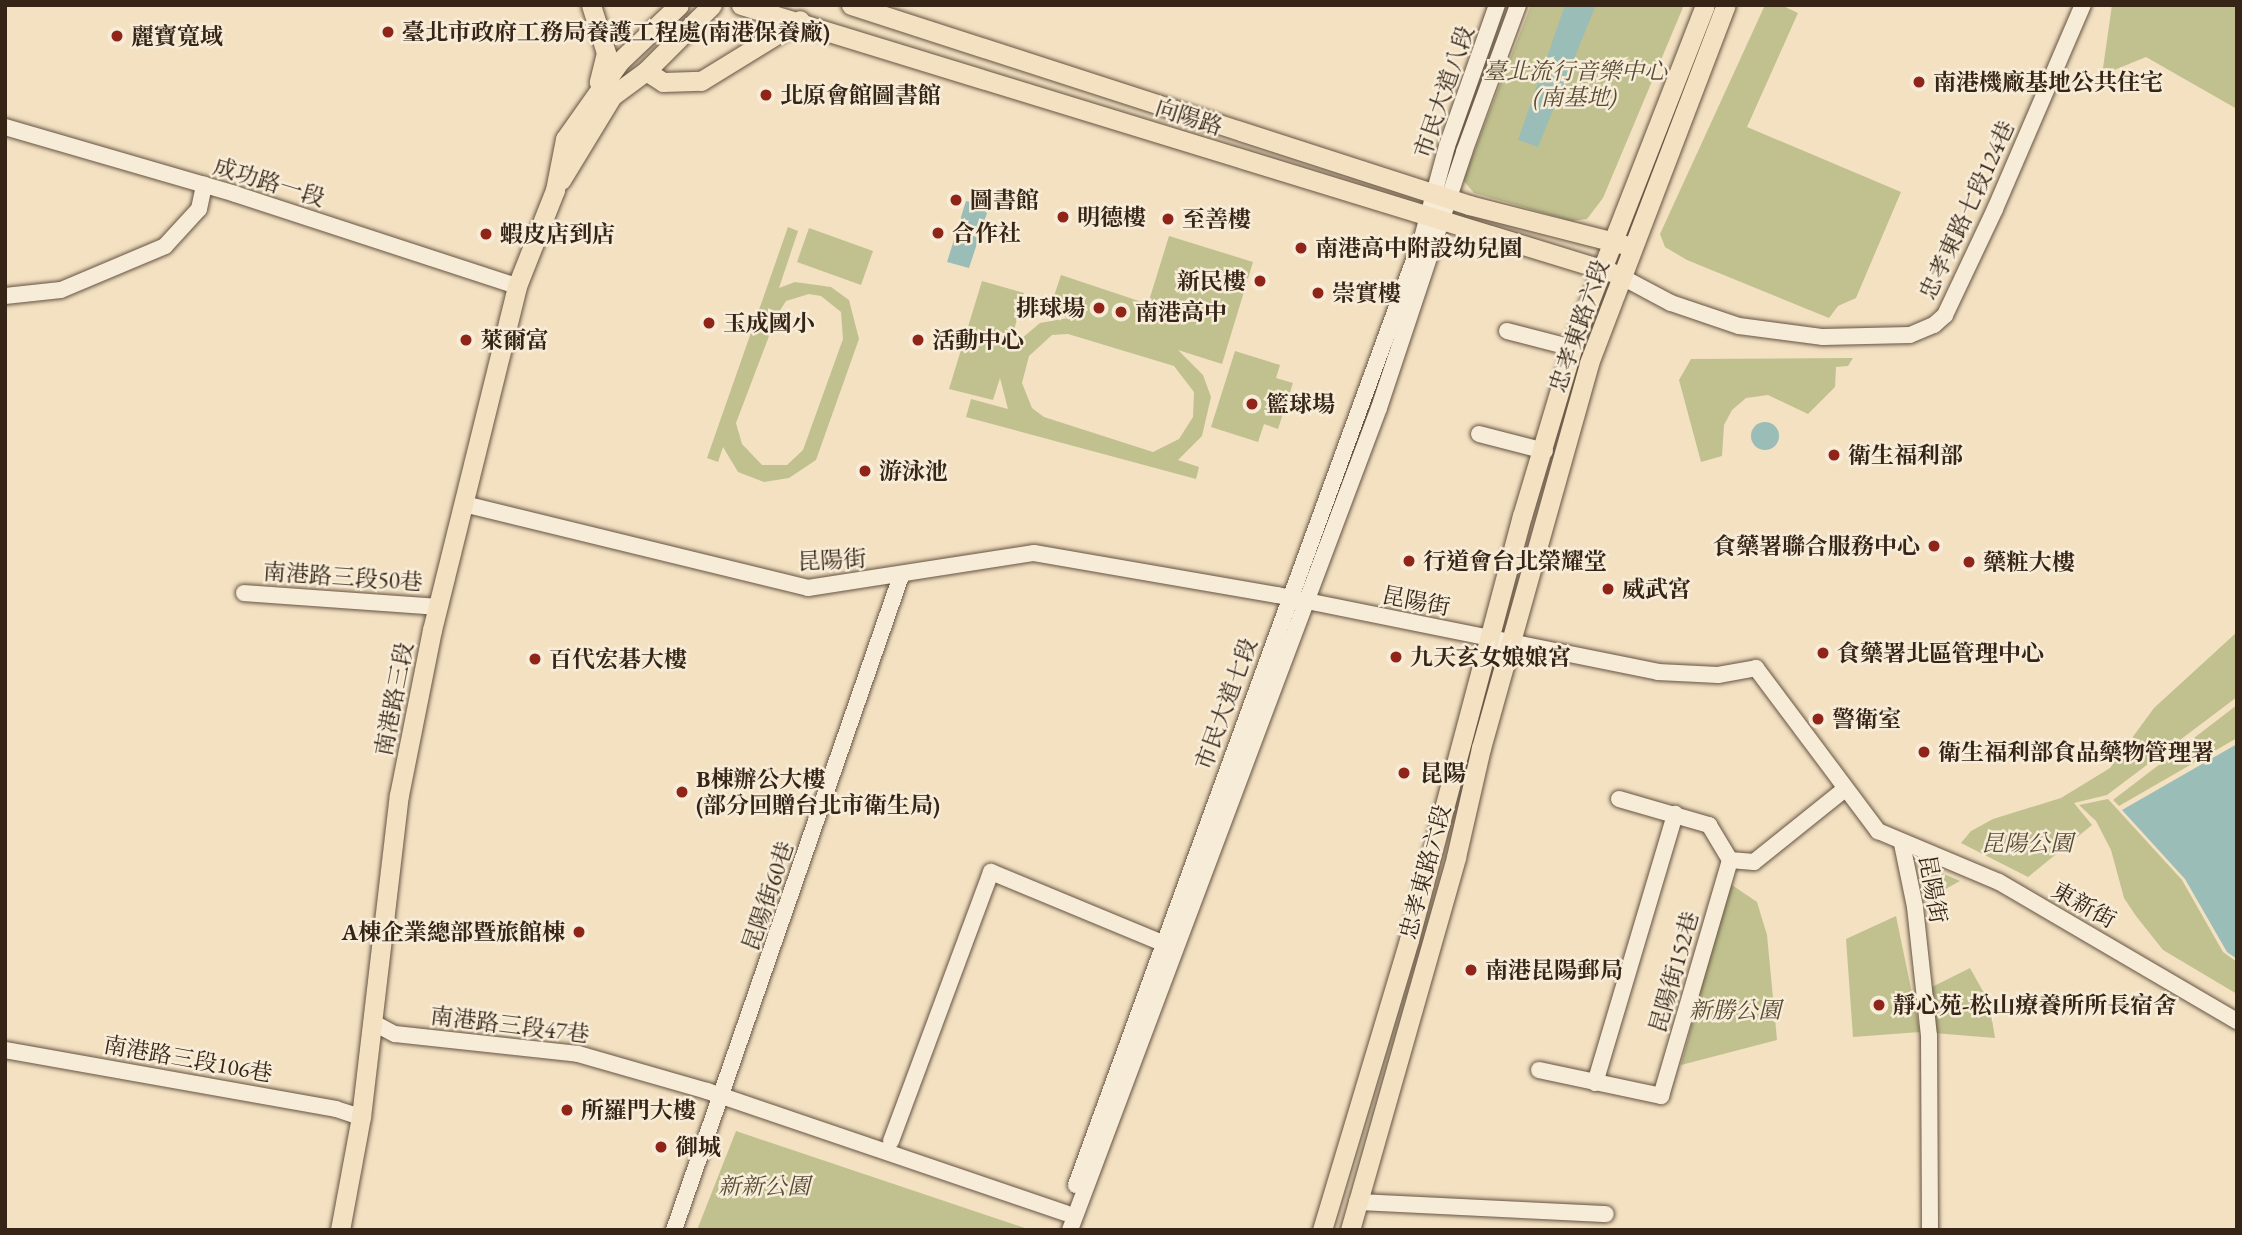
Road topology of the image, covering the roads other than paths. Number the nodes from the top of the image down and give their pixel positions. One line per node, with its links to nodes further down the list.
1 (591, 5): 13 (main road)
2 (679, 5): 13 (main road)
3 (712, 5): 12 (main road)
4 (741, 5): 11 (main road, 向陽路)
5 (851, 5): 17 (main road, 向陽路)
6 (1497, 5): 17 (street, 市民大道八段)
7 (1518, 5): 17 (street, 市民大道八段)
8 (1705, 5): 19 (main road, 忠孝東路六段)
9 (1726, 5): 20 (main road, 忠孝東路六段)
10 (2082, 5): 22 (street, 忠孝東路七段124巷)
11 (800, 20): 12 (main road); 18 (main road, 向陽路)
12 (646, 71): 16 (main road)
13 (598, 89): 16 (main road)
14 (5, 127): 15 (street, 成功路一段)
15 (204, 185): 23 (street, 成功路一段); 24 (street)
16 (555, 190): 23 (main road, 南港路三段)
17 (1442, 196): 18 (street, 市民大道七段); 19 (main road, 向陽路)
18 (1435, 220): 21 (main road, 向陽路); 32 (street, 市民大道七段)
19 (1611, 241): 20 (main road, 向陽路); 21 (main road, 忠孝東路六段)
20 (1633, 247): 22 (main road, 忠孝東路六段)
21 (1600, 266): 22 (main road, 向陽路); 26 (main road, 忠孝東路六段)
22 (1622, 277): 35 (main road, 忠孝東路六段)
23 (517, 286): 29 (main road, 南港路三段)
24 (5, 296)
25 (1507, 331): 26 (street)
26 (1573, 348): 28 (main road, 忠孝東路六段)
27 (1479, 434): 28 (street)
28 (1545, 451): 34 (main road, 忠孝東路六段)
29 (464, 503): 30 (street, 昆陽街); 33 (main road, 南港路三段)
30 (901, 576): 32 (street, 昆陽街); 47 (street, 昆陽街60巷)
31 (244, 593): 33 (street, 南港路三段50巷)
32 (1298, 600): 34 (street, 昆陽街); 41 (street, 市民大道七段); 56 (street, 市民大道七段)
33 (438, 607): 43 (main road, 南港路三段)
34 (1490, 638): 35 (street, 昆陽街); 57 (main road, 忠孝東路六段)
35 (1511, 640): 36 (street, 昆陽街); 50 (main road, 忠孝東路六段)
36 (1844, 789): 39 (street, 昆陽街); 40 (street)
37 (1619, 799): 38 (street)
38 (1675, 814): 40 (street); 46 (street)
39 (1902, 844): 42 (street, 東新街); 59 (street, 昆陽街)
40 (1730, 860): 46 (street, 昆陽街152巷)
41 (1162, 943): 49 (street); 51 (street, 市民大道七段)
42 (2237, 1021)
43 (372, 1022): 47 (street, 南港路三段47巷); 48 (main road, 南港路三段)
44 (5, 1050): 48 (street, 南港路三段106巷)
45 (1539, 1070): 46 (street)
46 (1595, 1083)
47 (722, 1099): 51 (street, 南港路三段47巷); 54 (street, 昆陽街60巷)
48 (361, 1117): 53 (main road, 南港路三段)
49 (891, 1141)
50 (1357, 1202): 52 (street); 58 (main road, 忠孝東路六段)
51 (1066, 1213): 55 (street, 市民大道七段)
52 (1606, 1214)
53 (340, 1230)
54 (674, 1230)
55 (1059, 1230)
56 (1070, 1230)
57 (1322, 1230)
58 (1350, 1230)
59 (1930, 1230)

